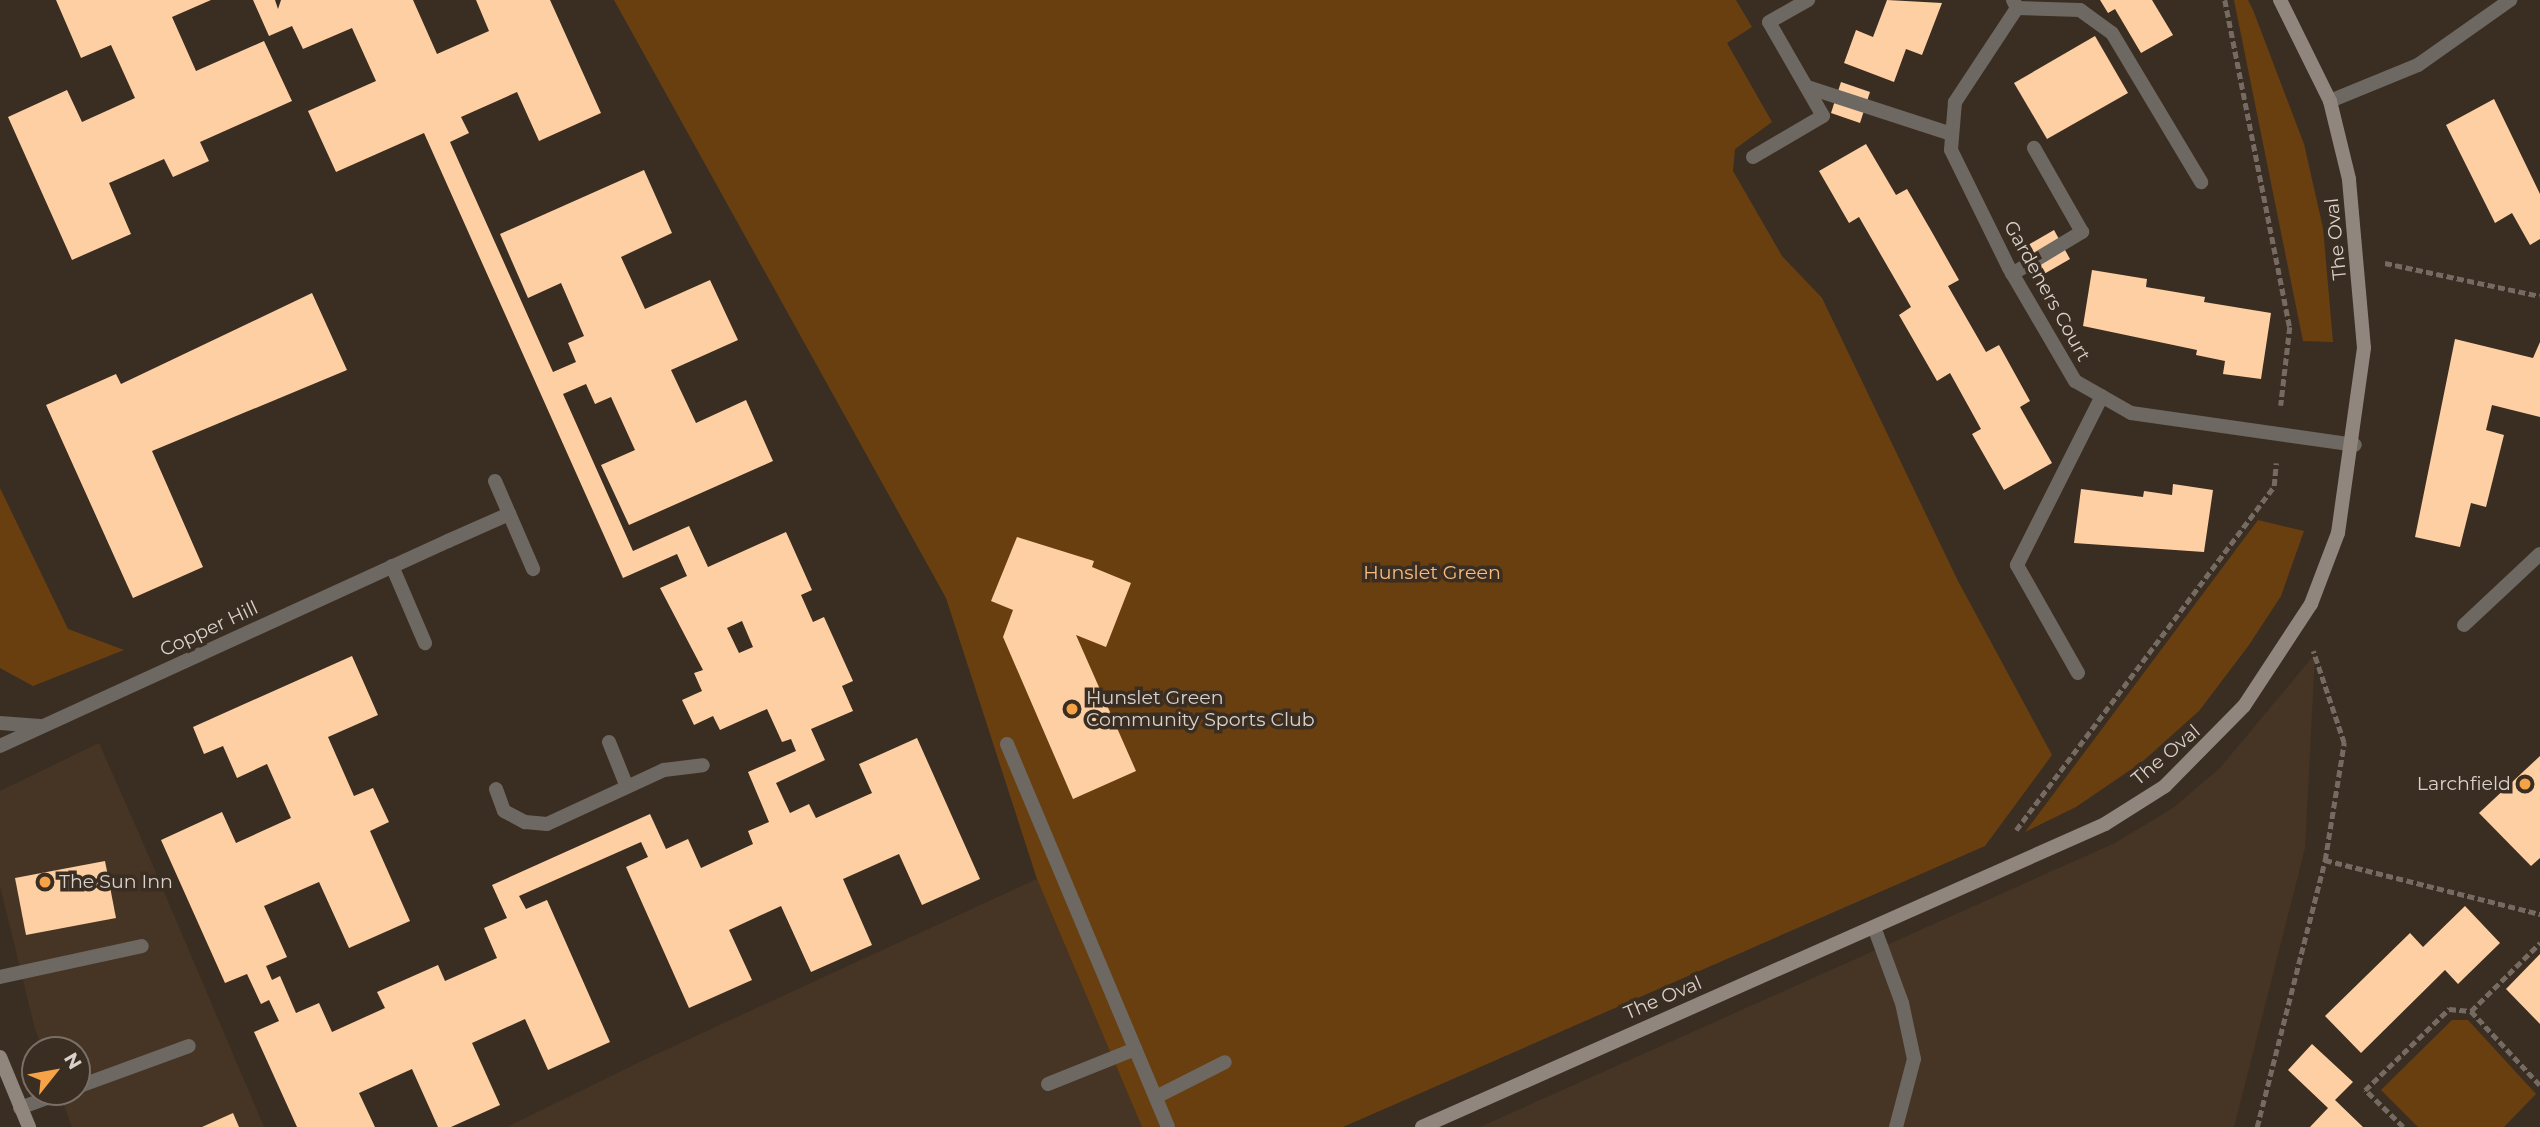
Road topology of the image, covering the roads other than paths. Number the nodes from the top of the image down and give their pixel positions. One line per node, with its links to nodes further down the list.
1 (1808, 0): 5 (street)
2 (2280, 0): 6 (street, The Oval)
3 (2510, 0): 6 (street)
4 (2015, 4): 7 (street, Gardeners Court); 10 (street)
5 (1807, 87): 7 (street); 9 (street)
6 (2330, 101): 13 (street, The Oval)
7 (1952, 134): 11 (street, Gardeners Court)
8 (2034, 148): 11 (street)
9 (1753, 157)
10 (2200, 182)
11 (2012, 274): 12 (street, Gardeners Court)
12 (2102, 396): 13 (street, Gardeners Court); 21 (street)
13 (2355, 445): 30 (street, The Oval)
14 (495, 481): 15 (street)
15 (509, 514): 17 (street, Copper Hill); 18 (street)
16 (2540, 554): 19 (street)
17 (392, 566): 20 (street); 23 (street, Copper Hill)
18 (533, 569)
19 (2464, 625)
20 (425, 643)
21 (2078, 673)
22 (0, 723): 23 (street, Copper Hill)
23 (43, 726): 26 (street, Copper Hill)
24 (609, 742): 28 (street)
25 (1007, 744): 34 (street)
26 (0, 746)
27 (704, 765): 28 (street)
28 (627, 787): 29 (street)
29 (496, 789)
30 (1874, 927): 44 (street, The Oval); 45 (street)
31 (142, 946): 32 (street)
32 (0, 977)
33 (189, 1046): 37 (street)
34 (1135, 1049): 38 (street); 39 (street)
35 (0, 1057): 41 (street)
36 (1225, 1062): 39 (street)
37 (91, 1082)
38 (1048, 1084)
39 (1156, 1097): 43 (street)
40 (25, 1106): 41 (street)
41 (20, 1108): 42 (street)
42 (29, 1127)
43 (1168, 1127)
44 (1422, 1127)
45 (1896, 1127)

